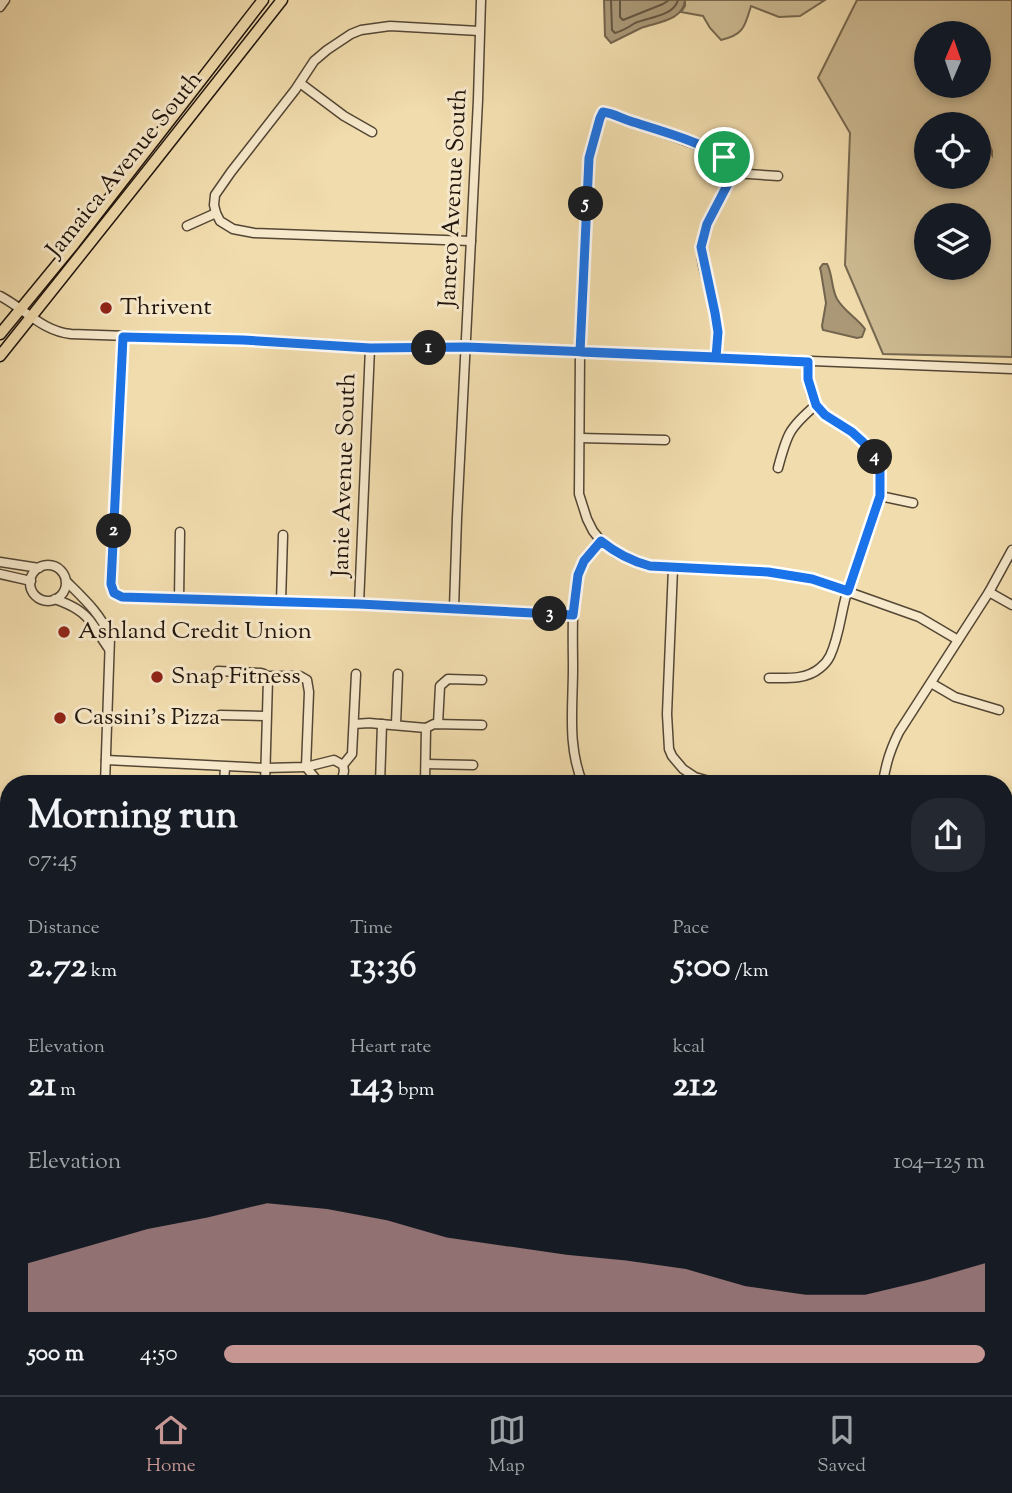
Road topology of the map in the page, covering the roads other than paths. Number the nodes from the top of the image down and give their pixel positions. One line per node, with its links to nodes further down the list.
1 (5, 0): 5 (street)
2 (263, 0): 15 (main road, Jamaica Avenue South)
3 (282, 0): 16 (main road, Jamaica Avenue South)
4 (481, 0): 6 (street, Janero Avenue South)
5 (0, 7)
6 (480, 31): 7 (street); 13 (street, Janero Avenue South)
7 (300, 83): 8 (street); 11 (street)
8 (372, 132)
9 (733, 173): 10 (street); 21 (street); 23 (street)
10 (778, 176)
11 (216, 213): 12 (street); 13 (street)
12 (187, 226)
13 (471, 241): 19 (street, Janero Avenue South)
14 (0, 296): 15 (street)
15 (20, 309): 16 (street); 17 (main road, Jamaica Avenue South)
16 (31, 317): 18 (street); 22 (main road, Jamaica Avenue South)
17 (0, 334)
18 (123, 337): 20 (street); 45 (street)
19 (466, 347): 20 (street); 21 (street); 49 (street, Janero Avenue South)
20 (370, 348): 47 (street, Janie Avenue South)
21 (580, 352): 23 (street); 27 (street)
22 (0, 356)
23 (716, 357): 24 (street)
24 (808, 362): 25 (street); 26 (street)
25 (1012, 369)
26 (816, 405): 29 (street); 30 (street)
27 (580, 438): 28 (street); 34 (street)
28 (665, 440)
29 (778, 468)
30 (880, 496): 31 (street); 42 (street)
31 (913, 503)
32 (180, 532): 45 (street)
33 (283, 535): 46 (street)
34 (601, 541): 38 (street); 50 (street)
35 (1012, 550): 43 (street)
36 (0, 562): 37 (street)
37 (39, 568): 40 (street); 41 (street)
38 (673, 568): 42 (street); 84 (street)
39 (0, 575): 41 (street)
40 (66, 581): 44 (street); 52 (street)
41 (31, 582): 44 (street)
42 (848, 591): 51 (street); 57 (street)
43 (989, 592): 48 (street); 51 (street)
44 (55, 599): 52 (street)
45 (178, 599): 46 (street)
46 (281, 602): 47 (street)
47 (359, 604): 49 (street)
48 (1012, 605)
49 (454, 608): 50 (street)
50 (573, 615): 83 (street)
51 (958, 640): 59 (street)
52 (109, 649): 69 (street)
53 (218, 671): 56 (street)
54 (356, 674): 63 (street)
55 (398, 674): 65 (street)
56 (267, 676): 62 (street); 75 (street)
57 (769, 678)
58 (482, 680): 66 (street)
59 (931, 683): 60 (street); 85 (street)
60 (999, 710)
61 (220, 715): 62 (street)
62 (267, 716): 74 (street)
63 (354, 724): 64 (street); 71 (street)
64 (382, 724): 65 (street); 81 (street)
65 (396, 724): 68 (street)
66 (438, 724): 67 (street); 68 (street)
67 (482, 725)
68 (426, 728): 70 (street)
69 (106, 760): 73 (street); 76 (street)
70 (426, 764): 72 (street); 82 (street)
71 (343, 765): 75 (street); 80 (street)
72 (473, 765)
73 (225, 767): 74 (street); 77 (street)
74 (265, 768): 75 (street); 78 (street)
75 (306, 768): 79 (street)
76 (105, 775)
77 (225, 775)
78 (265, 775)
79 (311, 775)
80 (343, 775)
81 (380, 775)
82 (425, 775)
83 (579, 775)
84 (692, 775)
85 (884, 775)

